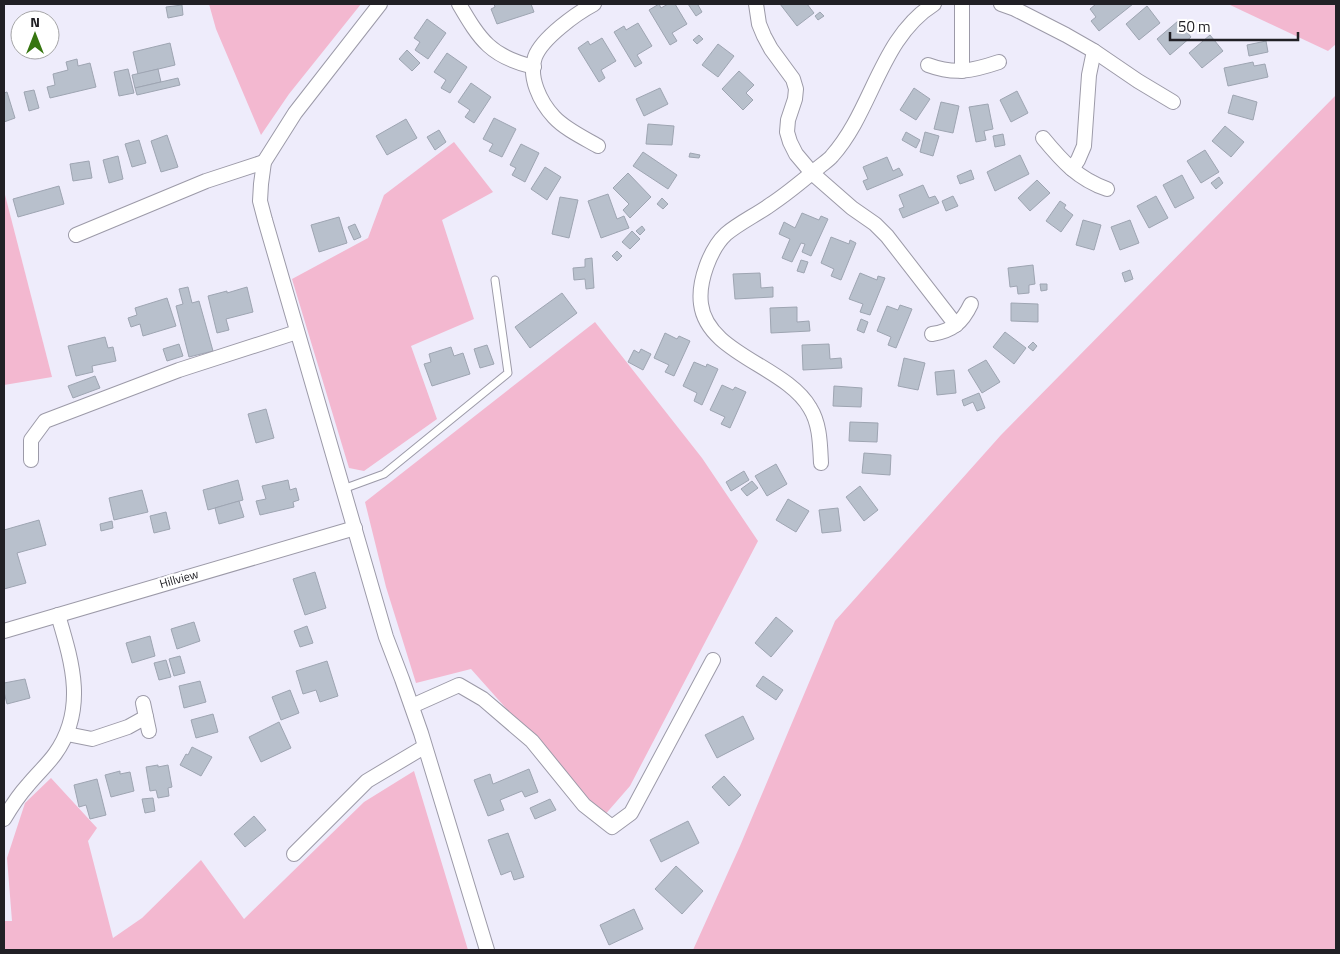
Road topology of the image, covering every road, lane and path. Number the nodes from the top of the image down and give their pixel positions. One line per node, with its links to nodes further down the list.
1 (380, 4): 16 (street)
2 (459, 4): 11 (street)
3 (594, 4): 11 (street)
4 (756, 4): 18 (street)
5 (934, 4): 18 (street)
6 (962, 4): 12 (street)
7 (1000, 4): 8 (street)
8 (1094, 52): 13 (street); 17 (street)
9 (999, 62): 12 (street)
10 (928, 65): 12 (street)
11 (534, 67): 15 (street)
12 (962, 71)
13 (1173, 102)
14 (1044, 138): 17 (street)
15 (598, 146)
16 (264, 162): 20 (street); 24 (street)
17 (1072, 169): 19 (street)
18 (812, 173): 23 (street); 27 (street)
19 (1107, 189)
20 (76, 235)
21 (494, 280): 28 (lane)
22 (971, 304): 23 (street)
23 (956, 325): 25 (street)
24 (298, 332): 26 (street); 28 (street)
25 (932, 334)
26 (31, 460)
27 (820, 463)
28 (343, 489): 29 (street)
29 (355, 528): 30 (street, Hillview); 34 (street)
30 (58, 614): 31 (street, Hillview); 37 (street)
31 (4, 631)
32 (713, 660): 34 (street)
33 (143, 703): 35 (street)
34 (412, 706): 38 (street)
35 (146, 717): 36 (street); 37 (street)
36 (149, 731)
37 (67, 734): 39 (street)
38 (424, 746): 40 (street); 41 (street)
39 (4, 820)
40 (294, 854)
41 (487, 950)

